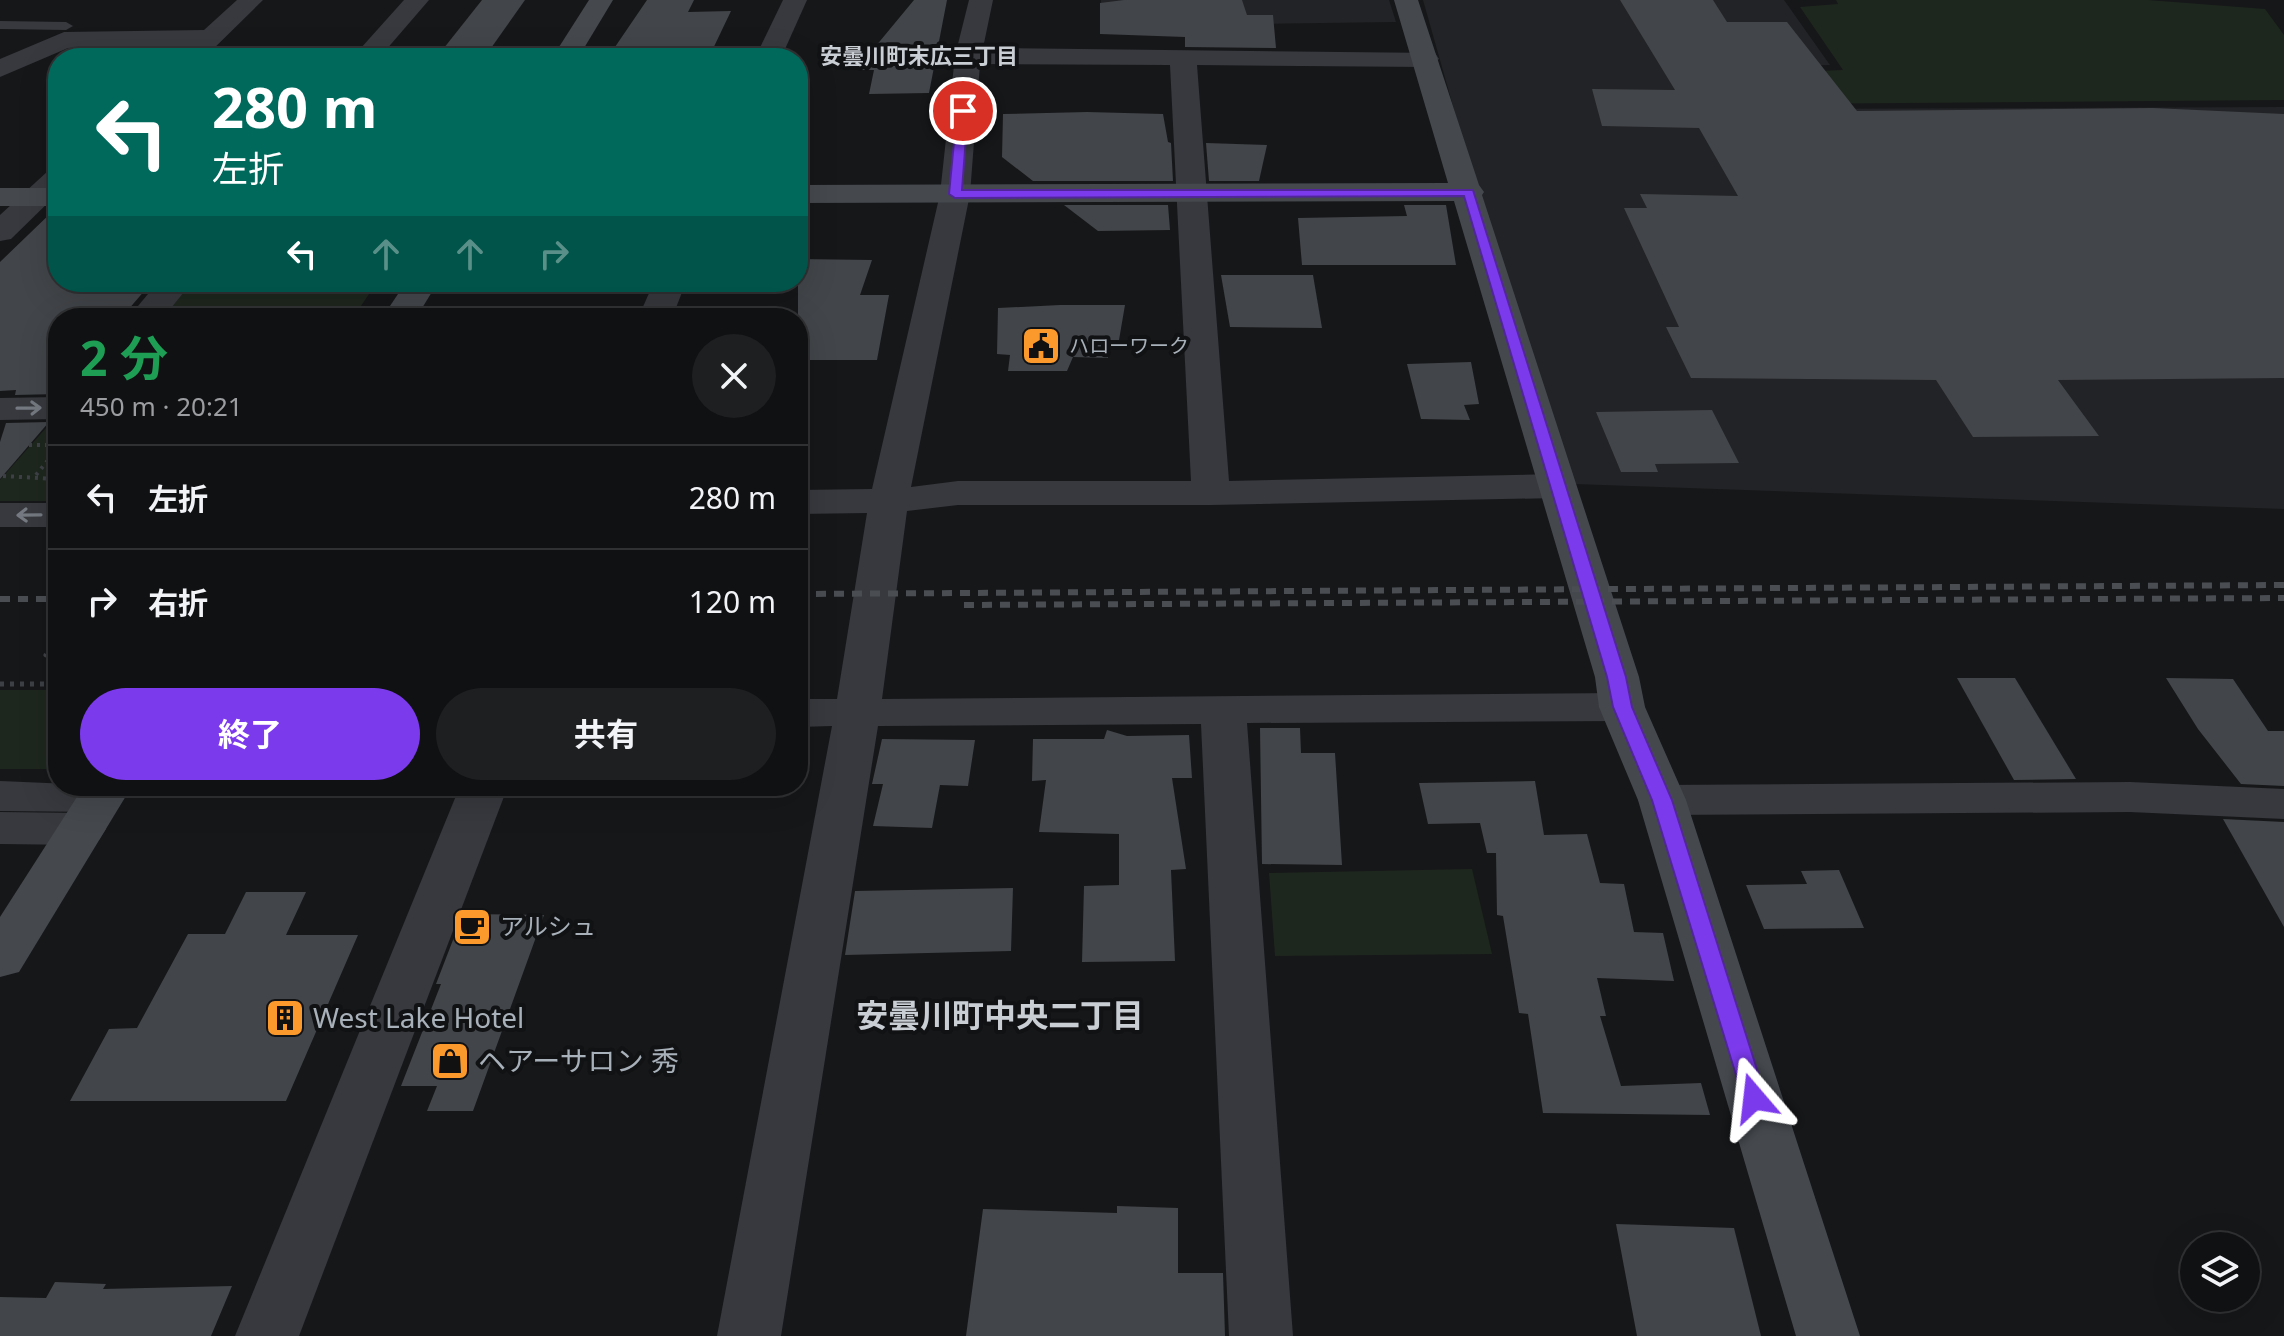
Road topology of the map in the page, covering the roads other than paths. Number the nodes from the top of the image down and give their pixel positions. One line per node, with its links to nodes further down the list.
1 (251, 0): 9 (street)
2 (417, 0): 11 (street)
3 (601, 0): 12 (street)
4 (795, 0): 13 (street)
5 (981, 0): 14 (street)
6 (1406, 0): 16 (street)
7 (0, 25): 8 (lane)
8 (65, 33): 9 (street); 17 (street)
9 (207, 38): 10 (street)
10 (198, 48)
11 (374, 48)
12 (571, 48)
13 (773, 48)
14 (968, 56): 15 (street); 23 (street)
15 (1183, 59): 16 (street); 19 (street)
16 (1426, 59): 20 (street)
17 (0, 69)
18 (48, 191): 24 (street)
19 (1189, 192): 20 (street); 23 (street); 31 (street)
20 (1469, 192): 30 (street)
21 (48, 193): 25 (street)
22 (808, 194): 23 (street)
23 (955, 194): 32 (street)
24 (0, 197)
25 (0, 232)
26 (167, 292): 27 (street)
27 (154, 308)
28 (48, 408): 29 (street, one-way to 28)
29 (0, 409)
30 (1556, 486): 31 (street); 36 (street)
31 (1211, 493): 32 (street)
32 (889, 501): 33 (street); 37 (street)
33 (808, 502)
34 (0, 515): 35 (street, one-way to 34)
35 (48, 515)
36 (1622, 707): 38 (street); 42 (street)
37 (856, 712): 38 (street); 39 (street); 48 (street)
38 (1223, 712): 49 (street)
39 (808, 713)
40 (0, 796): 43 (street)
41 (480, 796): 47 (street)
42 (1662, 800): 44 (street); 50 (street)
43 (97, 804): 45 (street); 46 (street)
44 (2284, 804)
45 (0, 828)
46 (0, 959)
47 (267, 1336)
48 (749, 1336)
49 (1261, 1336)
50 (1828, 1336)

